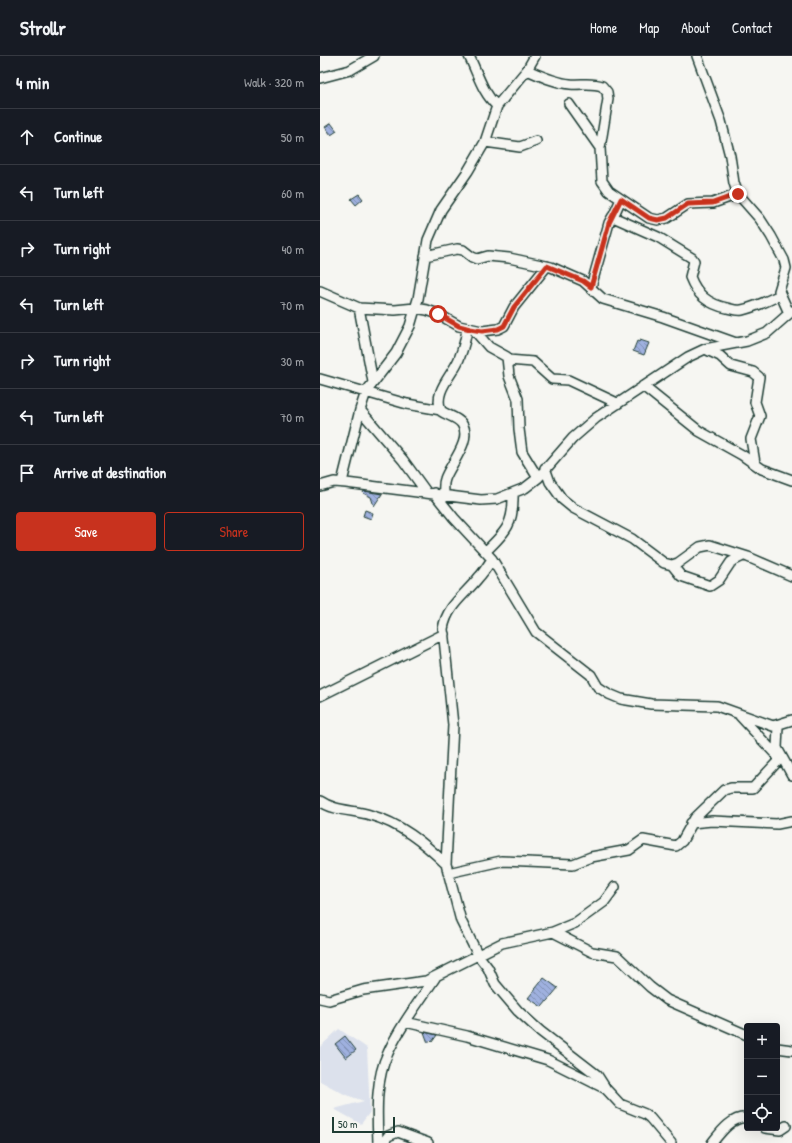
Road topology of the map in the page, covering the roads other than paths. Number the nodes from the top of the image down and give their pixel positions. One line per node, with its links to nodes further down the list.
1 (374, 56): 6 (street)
2 (469, 56): 8 (street)
3 (535, 56): 5 (street)
4 (697, 56): 12 (street)
5 (527, 70): 8 (street); 11 (street)
6 (320, 78)
7 (569, 104): 11 (street)
8 (497, 106): 10 (street)
9 (536, 141): 10 (street)
10 (485, 142): 15 (street)
11 (600, 148): 13 (street)
12 (738, 194): 13 (street); 19 (street)
13 (621, 199): 14 (street)
14 (613, 216): 17 (street); 19 (street)
15 (425, 256): 16 (street); 21 (street)
16 (547, 266): 17 (street); 23 (street)
17 (591, 287): 24 (street)
18 (320, 291): 20 (street)
19 (780, 295): 22 (street)
20 (359, 308): 21 (street); 28 (street)
21 (415, 308): 23 (street); 28 (street)
22 (791, 312): 24 (street)
23 (470, 329): 26 (street); 33 (street)
24 (736, 343): 25 (street)
25 (705, 349): 29 (street); 34 (street)
26 (508, 360): 31 (street); 36 (street)
27 (320, 378): 30 (street)
28 (373, 382): 30 (street)
29 (643, 386): 31 (street); 34 (street)
30 (366, 392): 32 (street); 33 (street)
31 (617, 403): 35 (street)
32 (360, 410): 38 (street); 40 (street)
33 (440, 410): 42 (street)
34 (755, 463): 37 (street)
35 (545, 468): 36 (street); 46 (street)
36 (538, 478): 41 (street)
37 (792, 480)
38 (342, 482): 39 (street); 40 (street)
39 (320, 486)
40 (430, 493): 42 (street); 43 (street)
41 (512, 493): 42 (street); 43 (street)
42 (444, 494)
43 (486, 551): 45 (street)
44 (743, 556): 46 (street); 46 (street); 47 (street)
45 (492, 559): 48 (street); 50 (street)
46 (672, 565)
47 (792, 576)
48 (444, 634): 49 (street); 58 (street)
49 (320, 696)
50 (737, 713): 52 (street); 53 (street)
51 (792, 720): 52 (street)
52 (778, 726): 53 (street)
53 (781, 760): 54 (street); 57 (street)
54 (792, 775)
55 (320, 801): 58 (street)
56 (792, 821): 57 (street)
57 (692, 823): 58 (street)
58 (447, 869): 61 (street)
59 (615, 887): 60 (street)
60 (553, 932): 61 (street); 65 (street)
61 (478, 955): 62 (street); 68 (street)
62 (435, 978): 63 (street); 64 (street)
63 (320, 998)
64 (405, 1022): 68 (street); 72 (street)
65 (744, 1034)
66 (780, 1048): 67 (street)
67 (792, 1050)
68 (606, 1089): 75 (street)
69 (744, 1118): 76 (street)
70 (786, 1126): 71 (street)
71 (780, 1130)
72 (378, 1143)
73 (383, 1143): 74 (street)
74 (428, 1143)
75 (671, 1143)
76 (712, 1143)

